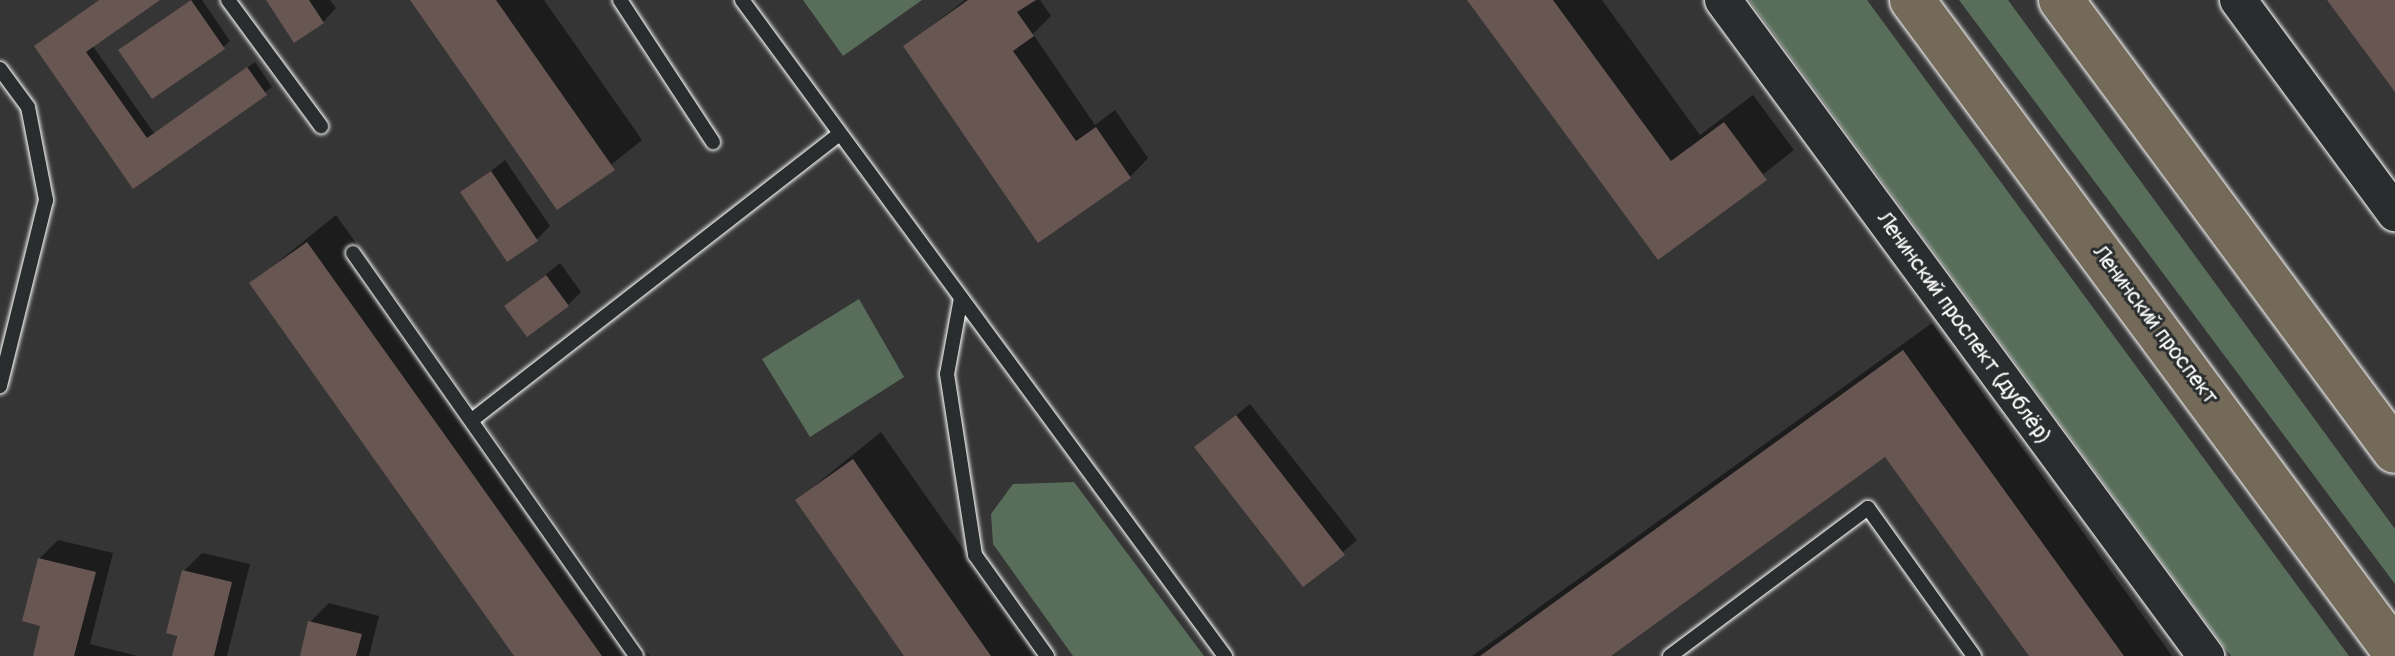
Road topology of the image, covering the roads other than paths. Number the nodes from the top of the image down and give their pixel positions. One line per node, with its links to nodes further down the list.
1 (228, 0): 9 (lane)
2 (620, 0): 11 (lane)
3 (742, 0): 10 (lane)
4 (1723, 0): 24 (street, Ленинский проспект (дублёр))
5 (1912, 0): 18 (main road, Ленинский проспект)
6 (2061, 0): 17 (main road)
7 (2238, 0): 12 (street)
8 (0, 69): 15 (lane)
9 (321, 126)
10 (840, 134): 14 (lane); 16 (lane)
11 (713, 142)
12 (2395, 213)
13 (353, 253): 16 (lane)
14 (961, 298): 20 (lane); 21 (lane)
15 (0, 386)
16 (472, 420): 19 (lane)
17 (2395, 451)
18 (2395, 652)
19 (636, 656)
20 (1047, 656)
21 (1225, 656)
22 (1670, 656): 23 (lane)
23 (1974, 656)
24 (2206, 656)

